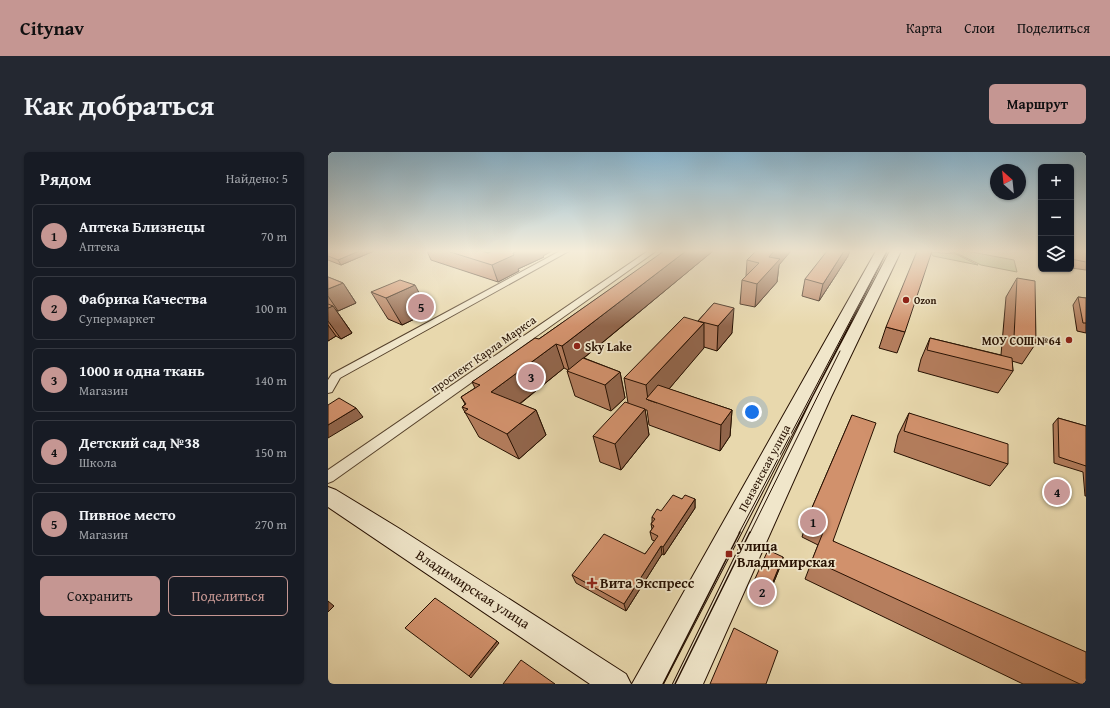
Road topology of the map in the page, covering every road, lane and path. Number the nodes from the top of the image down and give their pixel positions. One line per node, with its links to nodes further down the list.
1 (522, 276): 5 (street)
2 (619, 276): 6 (street, проспект Карла Маркса)
3 (869, 276): 9 (main road, Пензенская улица)
4 (884, 276): 10 (main road, Пензенская улица)
5 (328, 389)
6 (328, 477)
7 (328, 496): 8 (main road, Владимирская улица)
8 (616, 684)
9 (647, 684)
10 (688, 684)

